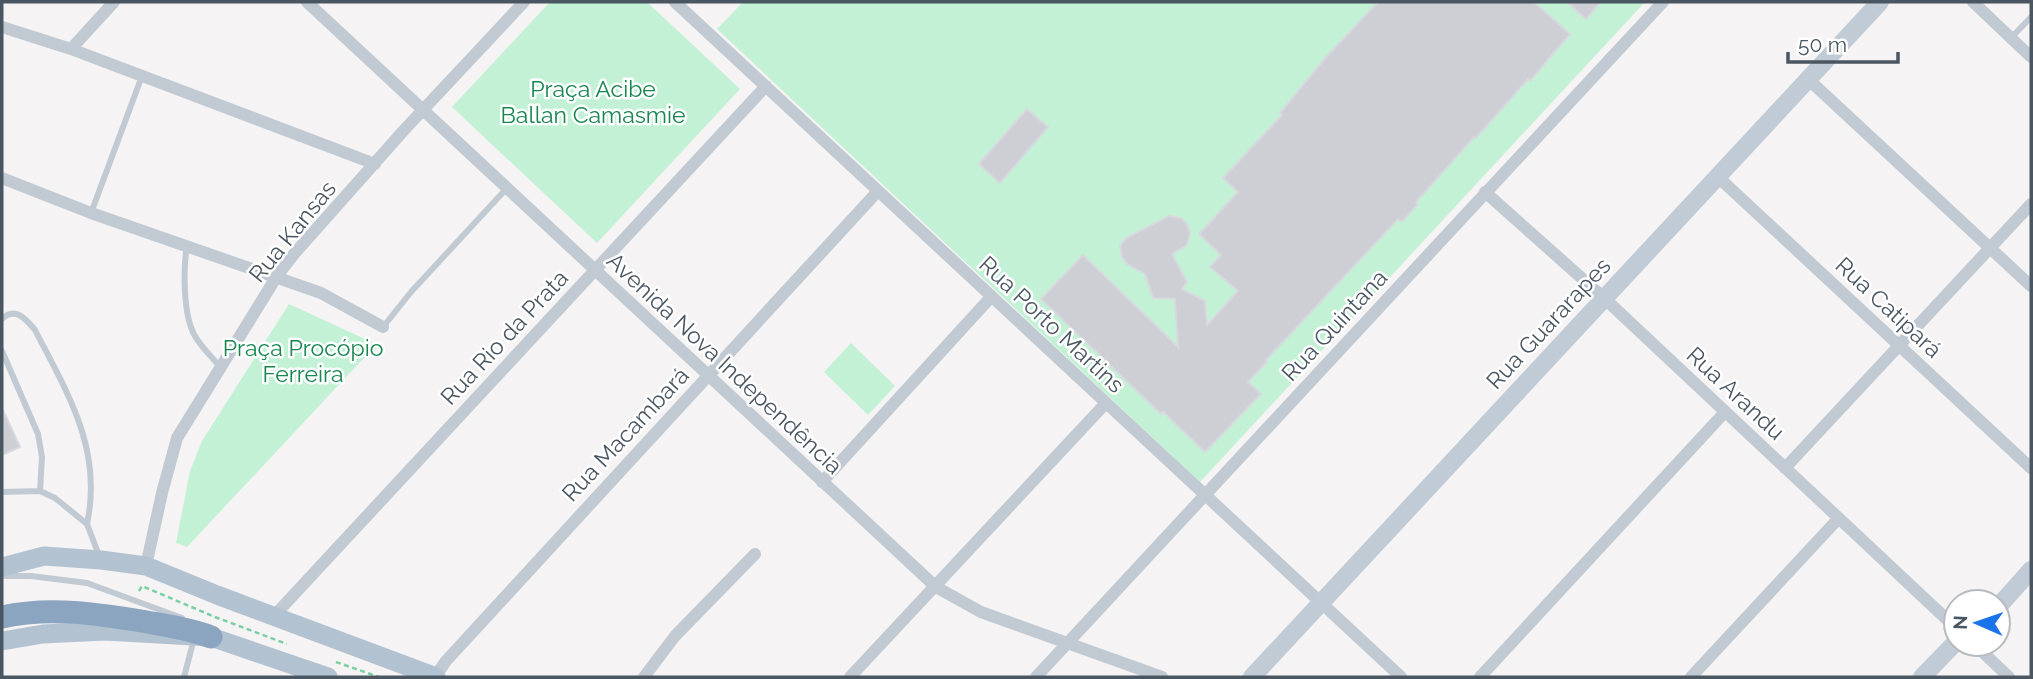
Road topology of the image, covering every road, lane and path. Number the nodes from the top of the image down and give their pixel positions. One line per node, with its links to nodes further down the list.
1 (114, 2): 11 (street)
2 (524, 2): 16 (street, Rua Kansas)
3 (675, 2): 15 (street, Rua Porto Martins)
4 (1662, 2): 22 (street, Rua Quintana)
5 (1880, 2): 14 (street, Rua Guararapes)
6 (1973, 2): 10 (street)
7 (316, 5): 16 (street, Avenida Nova Independência)
8 (2031, 17): 10 (lane)
9 (2, 27): 11 (street)
10 (2011, 38): 12 (street)
11 (71, 49): 13 (street)
12 (2031, 57)
13 (142, 75): 17 (street); 24 (lane)
14 (1808, 79): 18 (street, Rua Guararapes); 26 (street)
15 (766, 86): 21 (street, Rua Porto Martins); 27 (street, Rua Rio da Prata)
16 (424, 110): 17 (street, Rua Kansas); 20 (street, Avenida Nova Independência)
17 (375, 164): 28 (street, Rua Kansas)
18 (1718, 177): 31 (street, Rua Guararapes); 34 (street, Rua Catipará)
19 (2, 178): 24 (street)
20 (506, 188): 27 (street, Avenida Nova Independência); 33 (lane)
21 (878, 191): 30 (street, Rua Porto Martins); 37 (street, Rua Macambará)
22 (1485, 192): 31 (street, Rua Arandu); 45 (street, Rua Quintana)
23 (2031, 204): 26 (street)
24 (91, 213): 25 (street)
25 (187, 246): 28 (street); 36 (lane)
26 (1991, 248): 29 (street); 34 (street)
27 (594, 270): 37 (street, Avenida Nova Independência); 58 (street, Rua Rio da Prata)
28 (277, 276): 33 (street); 36 (street, Rua Kansas)
29 (2031, 286)
30 (991, 297): 38 (street, Rua Porto Martins); 42 (street)
31 (1604, 298): 39 (street, Rua Arandu); 56 (street, Rua Guararapes)
32 (2, 319): 47 (lane)
33 (383, 327)
34 (1900, 345): 40 (street); 41 (street, Rua Catipará)
35 (2, 351): 43 (lane)
36 (220, 367): 51 (street, Rua Kansas)
37 (708, 375): 42 (street, Avenida Nova Independência); 69 (street, Rua Macambará)
38 (1106, 403): 45 (street, Rua Porto Martins); 54 (street)
39 (1726, 412): 40 (street, Rua Arandu); 75 (street)
40 (1785, 468): 46 (street, Rua Arandu)
41 (2031, 468)
42 (822, 482): 54 (street, Avenida Nova Independência)
43 (40, 491): 44 (lane); 47 (lane)
44 (2, 492)
45 (1205, 495): 56 (street, Rua Porto Martins); 62 (street, Rua Quintana)
46 (1838, 519): 57 (street, Rua Arandu); 76 (street)
47 (87, 524): 49 (lane)
48 (755, 554): 66 (street)
49 (101, 560): 50 (main road); 51 (main road)
50 (2, 566)
51 (146, 566): 58 (main road)
52 (2031, 570): 55 (street)
53 (2, 576): 63 (lane)
54 (936, 587): 62 (street, Avenida Nova Independência); 70 (street)
55 (2012, 591)
56 (1321, 603): 73 (street, Rua Guararapes); 74 (street, Rua Porto Martins)
57 (1942, 615)
58 (274, 616): 69 (main road)
59 (2, 617): 60 (highway)
60 (203, 637): 61 (main road); 63 (main road); 67 (lane)
61 (2, 642)
62 (1069, 642): 71 (street, Rua Quintana); 72 (street, Avenida Nova Independência)
63 (235, 644): 68 (main road)
64 (1942, 656): 77 (street)
65 (1989, 658): 78 (street)
66 (646, 676)
67 (184, 677)
68 (328, 677)
69 (435, 677)
70 (850, 677)
71 (1036, 677)
72 (1162, 677)
73 (1252, 677)
74 (1401, 677)
75 (1480, 677)
76 (1691, 677)
77 (1922, 677)
78 (2009, 677)

